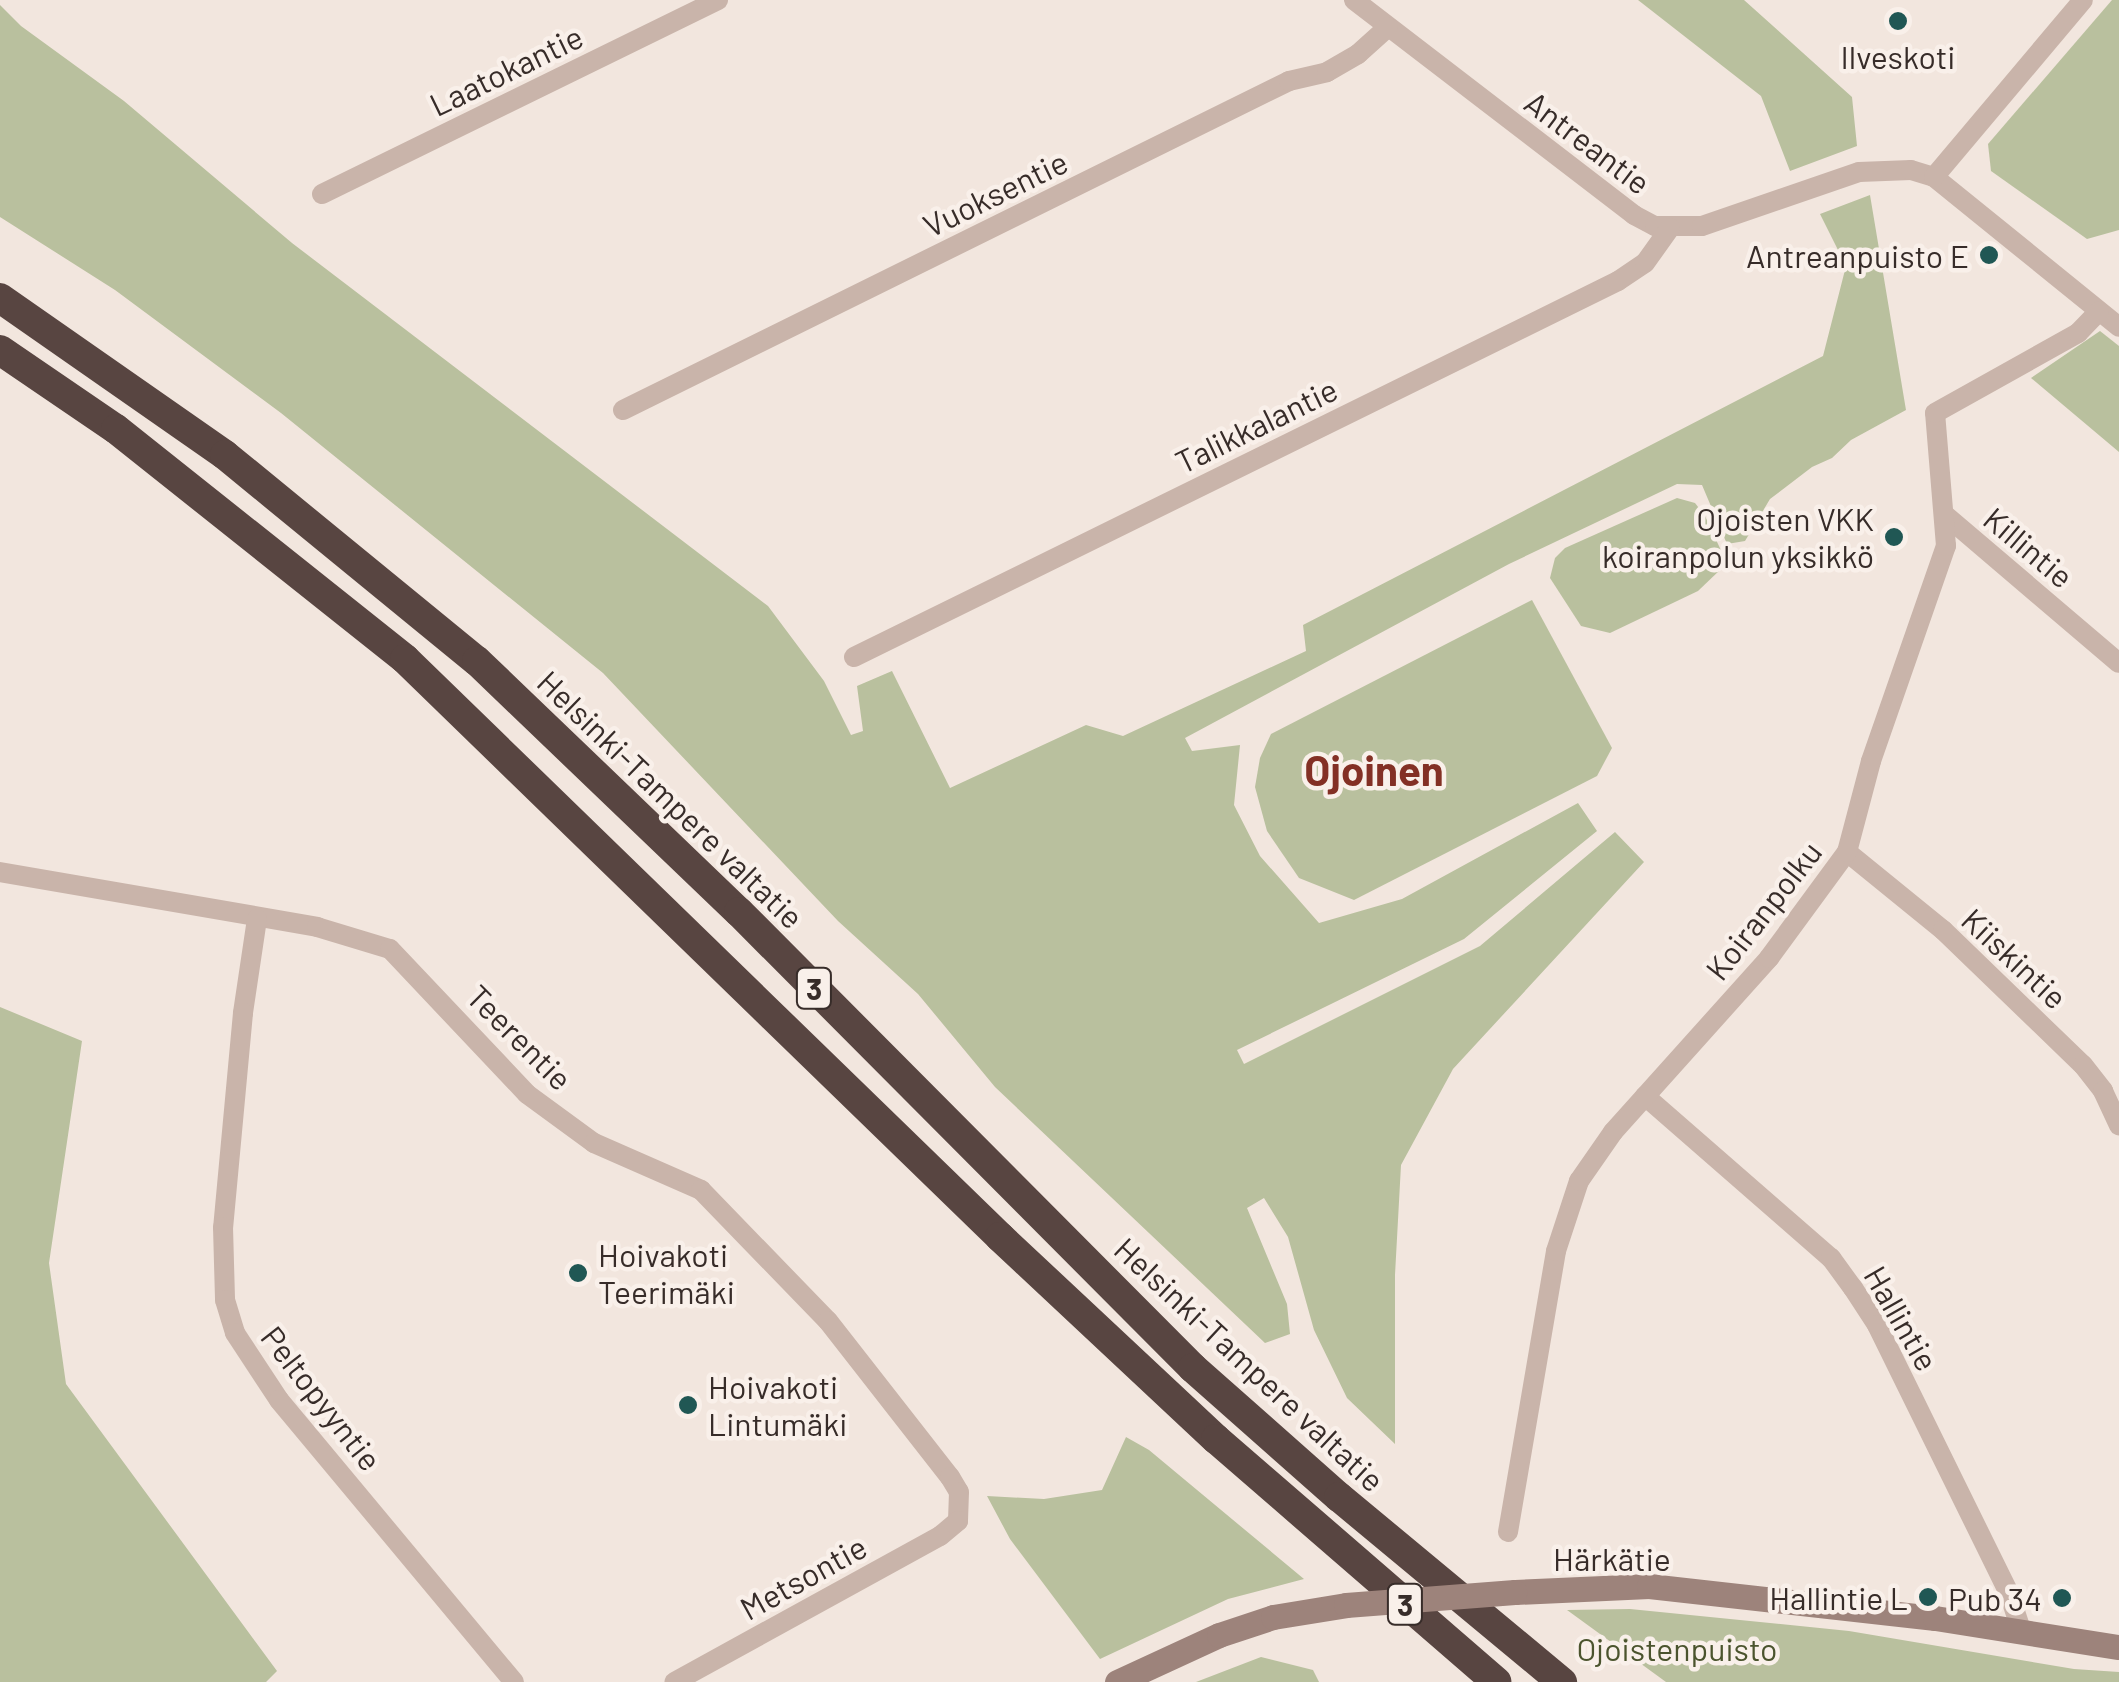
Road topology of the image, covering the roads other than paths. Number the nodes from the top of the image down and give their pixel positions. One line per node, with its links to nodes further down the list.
1 (718, 0): 6 (street, Laatokantie)
2 (1354, 0): 4 (street, Antreantie)
3 (2083, 0): 5 (street)
4 (1388, 27): 7 (street, Antreantie); 12 (street, Vuoksentie)
5 (1934, 177): 7 (street, Antreantie); 9 (street)
6 (322, 194)
7 (1670, 228): 14 (street, Talikkalantie)
8 (0, 298): 30 (highway, Helsinki-Tampere valtatie / 3)
9 (2099, 311): 10 (street); 13 (street, Koiranpolku)
10 (2119, 327)
11 (0, 350): 29 (highway, 3)
12 (623, 410)
13 (1945, 515): 15 (street, Killintie); 16 (street, Koiranpolku)
14 (854, 657)
15 (2119, 664)
16 (1847, 852): 19 (street, Kiiskintie); 20 (street, Koiranpolku)
17 (0, 872): 18 (street, Teerentie)
18 (257, 919): 22 (street, Teerentie); 26 (street, Peltopyyntie)
19 (2111, 1086): 21 (street, Kiiskintie)
20 (1645, 1096): 23 (street, Koiranpolku); 24 (street, Hallintie)
21 (2119, 1126)
22 (958, 1520): 27 (street, Metsontie)
23 (1508, 1532)
24 (2022, 1633): 25 (main road, Härkätie); 28 (main road, Härkätie, bridge)
25 (2119, 1647)
26 (514, 1682)
27 (674, 1682)
28 (1117, 1682)
29 (1497, 1682)
30 (1562, 1682)

